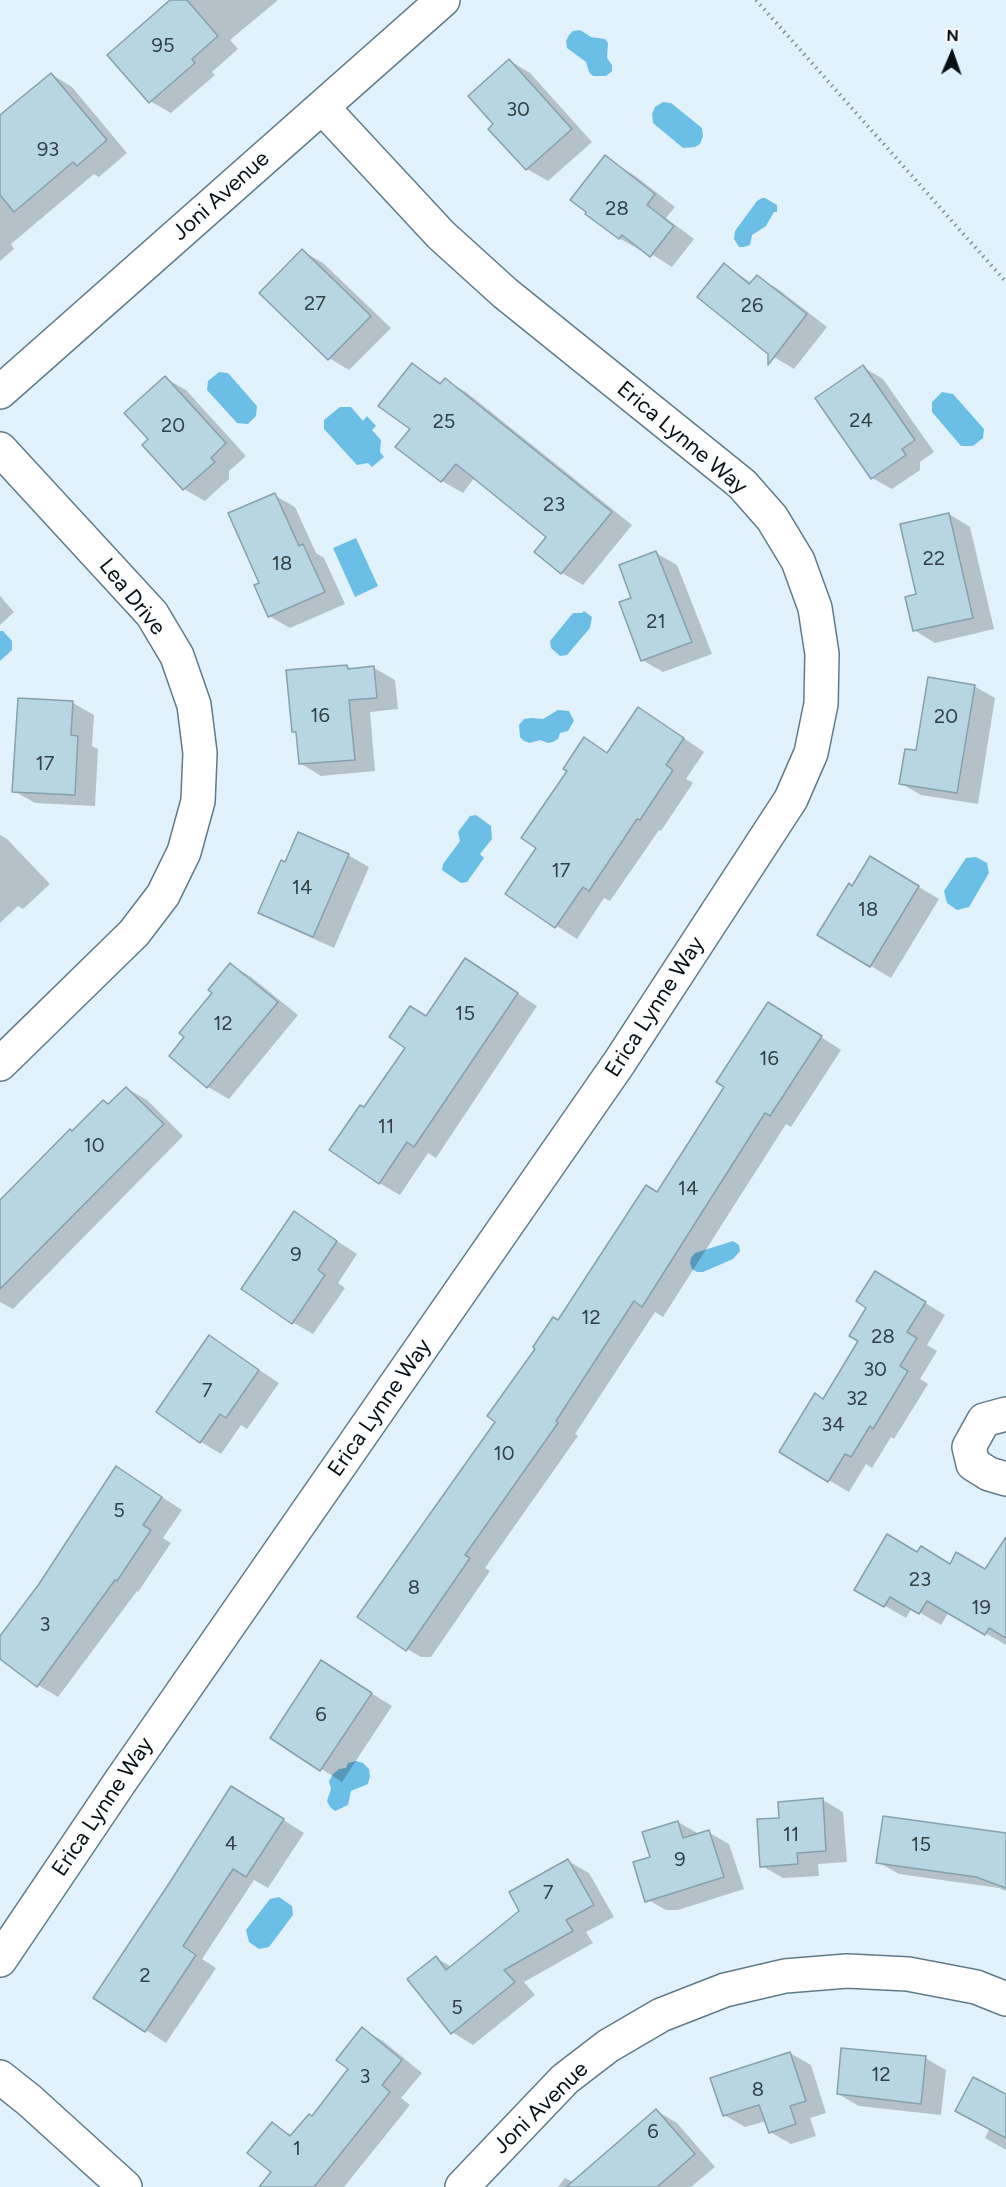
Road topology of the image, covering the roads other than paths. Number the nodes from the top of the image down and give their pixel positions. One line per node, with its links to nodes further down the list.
1 (443, 0): 2 (street, Joni Avenue)
2 (322, 107): 3 (street, Joni Avenue); 8 (street, Erica Lynne Way)
3 (0, 392)
4 (0, 449): 5 (street, Lea Drive)
5 (0, 1064)
6 (1006, 1414): 7 (street)
7 (1006, 1479)
8 (0, 1960)
9 (1006, 1999): 12 (street, Joni Avenue)
10 (0, 2077): 11 (street)
11 (124, 2187)
12 (462, 2187)

